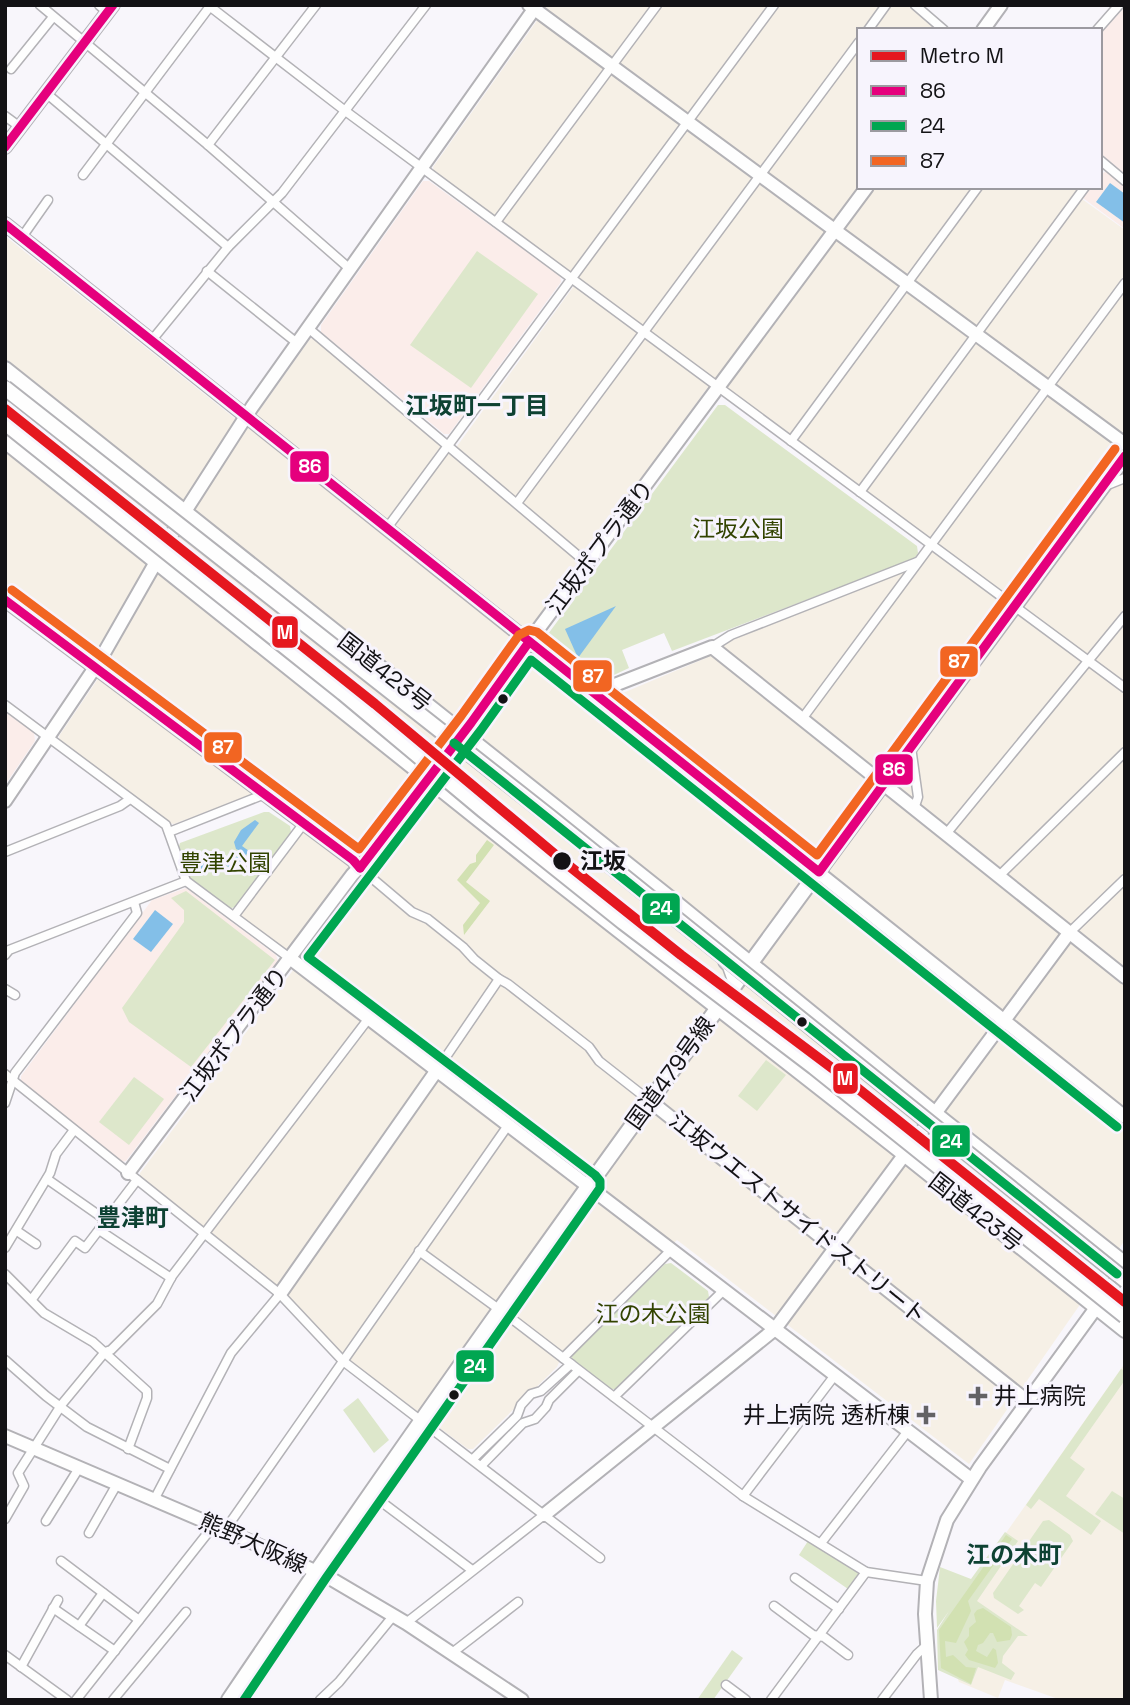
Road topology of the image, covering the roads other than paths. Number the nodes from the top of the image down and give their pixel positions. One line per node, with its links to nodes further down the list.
1 (40, 5): 13 (street)
2 (316, 5): 20 (street)
3 (426, 5): 25 (street)
4 (657, 5): 21 (street)
5 (774, 5): 27 (street)
6 (886, 5): 14 (street)
7 (915, 5): 15 (street)
8 (1002, 5): 16 (street)
9 (1119, 5): 17 (street)
10 (209, 6): 20 (street); 23 (street)
11 (533, 6): 21 (street); 33 (street)
12 (106, 8): 18 (street)
13 (53, 17): 18 (street); 22 (street)
14 (869, 28)
15 (942, 28)
16 (985, 28)
17 (1099, 28)
18 (84, 43): 23 (street); 24 (street)
19 (857, 45): 35 (street)
20 (276, 57): 25 (street); 30 (street)
21 (612, 66): 27 (street); 42 (street)
22 (11, 69)
23 (145, 92): 29 (street); 30 (street)
24 (46, 93): 28 (street); 29 (street)
25 (344, 110): 33 (street); 41 (street)
26 (5, 116): 28 (street)
27 (687, 122): 35 (street); 49 (street)
28 (20, 127): 31 (street)
29 (107, 145): 34 (street); 46 (street)
30 (208, 145): 41 (street)
31 (5, 147)
32 (1102, 164): 36 (street)
33 (422, 167): 42 (street); 47 (street)
34 (83, 175)
35 (760, 175): 44 (street); 53 (street)
36 (1125, 181)
37 (866, 189): 44 (street, 江坂ポプラ通り)
38 (977, 189): 50 (street)
39 (1084, 189): 54 (street)
40 (48, 200): 45 (street)
41 (274, 201): 46 (street); 47 (street)
42 (496, 222): 49 (street)
43 (5, 223): 45 (street)
44 (835, 230): 50 (street); 59 (street, 江坂ポプラ通り)
45 (22, 237): 55 (street)
46 (228, 247): 48 (street)
47 (350, 269): 52 (street)
48 (207, 271): 55 (street); 56 (street)
49 (572, 278): 53 (street); 66 (street)
50 (907, 283): 54 (street); 64 (street)
51 (1125, 283): 60 (street)
52 (308, 328): 56 (street); 66 (street)
53 (644, 331): 59 (street); 71 (street)
54 (976, 334): 60 (street); 70 (street)
55 (152, 340): 61 (street)
56 (297, 343): 61 (street)
57 (5, 369): 72 (highway, 国道423号)
58 (5, 388): 152 (highway, bridge)
59 (719, 388): 64 (street); 77 (street, 江坂ポプラ通り)
60 (1047, 388): 65 (street); 74 (street)
61 (246, 416): 72 (street); 73 (street)
62 (5, 423): 158 (highway, bridge)
63 (5, 441): 75 (highway, 国道423号)
64 (791, 441): 70 (street)
65 (1125, 444)
66 (448, 446): 71 (street); 73 (street)
67 (1125, 456): 69 (highway, 国道479号線)
68 (1125, 478): 69 (street)
69 (1101, 488): 79 (highway, 国道479号線)
70 (860, 492): 74 (street)
71 (517, 503): 77 (street)
72 (184, 513): 75 (street); 92 (highway, 国道423号)
73 (387, 528): 82 (street)
74 (930, 543): 76 (street); 79 (street)
75 (157, 561): 81 (highway, 国道423号); 86 (street)
76 (917, 562): 83 (street); 91 (street)
77 (588, 564): 82 (street, 江坂ポプラ通り)
78 (5, 600): 86 (street, 江坂ウエストサイドストリート)
79 (1015, 606): 85 (street); 95 (highway, 国道479号線)
80 (1125, 616): 85 (street)
81 (233, 622): 84 (street); 94 (highway, 国道423号)
82 (529, 642): 89 (street); 92 (street, 江坂ポプラ通り)
83 (712, 647): 89 (street); 91 (street)
84 (291, 655)
85 (1088, 661): 88 (street); 105 (street)
86 (95, 668): 93 (street); 99 (street, 江坂ウエストサイドストリート)
87 (323, 682): 94 (street)
88 (1125, 688)
89 (594, 693): 108 (street)
90 (5, 705): 93 (street)
91 (802, 719): 98 (street)
92 (462, 733): 97 (street, 江坂ポプラ通り); 113 (highway, 国道423号)
93 (48, 737): 100 (street); 101 (street)
94 (387, 746): 97 (highway, 国道423号)
95 (911, 747): 98 (highway, 国道479号線); 102 (street)
96 (1125, 752): 109 (street)
97 (428, 778): 107 (street, 江坂ポプラ通り); 124 (highway, 国道423号)
98 (883, 784): 102 (street); 108 (highway, 国道479号線)
99 (265, 794): 103 (street, 江坂ウエストサイドストリート); 104 (street)
100 (130, 799): 104 (street); 106 (street)
101 (5, 801)
102 (914, 809): 105 (street)
103 (304, 823): 107 (street, 江坂ウエストサイドストリート); 114 (street)
104 (169, 832): 111 (street)
105 (946, 834): 109 (street)
106 (5, 852)
107 (360, 868): 117 (street, 江坂ポプラ通り); 120 (street, 江坂ウエストサイドストリート)
108 (819, 872): 118 (highway, 国道479号線); 126 (street)
109 (999, 876): 115 (street)
110 (1125, 879): 115 (street)
111 (186, 881): 112 (street); 114 (street)
112 (134, 902): 116 (street); 129 (street)
113 (677, 904): 118 (highway, 国道423号); 121 (street)
114 (234, 916): 117 (street)
115 (1069, 933): 119 (street); 126 (street)
116 (5, 956)
117 (291, 959): 125 (street); 137 (street, 江坂ポプラ通り)
118 (750, 964): 121 (highway, 国道479号線); 132 (highway, 国道423号)
119 (1125, 977)
120 (499, 979): 128 (street); 130 (street, 江坂ウエストサイドストリート)
121 (733, 986): 124 (highway, 国道479号線); 127 (street)
122 (5, 989): 123 (street)
123 (15, 995)
124 (716, 1008): 127 (highway, 国道423号); 130 (highway, 国道479号線)
125 (369, 1018): 128 (street); 143 (street)
126 (1004, 1021): 132 (street); 133 (street)
127 (775, 1054): 136 (highway, 国道423号)
128 (437, 1070): 134 (street); 154 (street)
129 (9, 1077): 131 (street); 135 (street)
130 (650, 1101): 139 (highway, 国道479号線); 146 (street, 江坂ウエストサイドストリート)
131 (5, 1103)
132 (936, 1114): 136 (street); 149 (highway, 国道423号)
133 (1125, 1117)
134 (509, 1125): 139 (street); 148 (street)
135 (75, 1130): 137 (street); 138 (street)
136 (905, 1154): 146 (street); 156 (highway, 国道423号)
137 (132, 1177): 140 (street); 143 (street)
138 (47, 1179): 140 (street); 142 (street)
139 (588, 1185): 147 (street); 157 (highway, 国道479号線)
140 (107, 1221): 141 (street)
141 (99, 1230): 151 (street); 155 (street)
142 (17, 1231): 144 (street); 145 (street)
143 (205, 1234): 151 (street); 154 (street)
144 (36, 1244)
145 (5, 1248)
146 (836, 1248): 159 (street); 169 (street, 江坂ウエストサイドストリート)
147 (672, 1250): 153 (street); 162 (street)
148 (419, 1251): 157 (street); 164 (street)
149 (1125, 1266): 156 (street)
150 (5, 1274): 155 (street)
151 (171, 1278): 161 (street)
152 (1125, 1280)
153 (724, 1290): 159 (street); 168 (street)
154 (280, 1294): 164 (street); 180 (street)
155 (32, 1299): 161 (street)
156 (1095, 1307): 160 (highway, 国道423号); 169 (street)
157 (500, 1310): 162 (street); 171 (highway, 国道479号線)
158 (1125, 1316)
159 (775, 1329): 167 (street); 172 (street)
160 (1125, 1330)
161 (105, 1352): 170 (street); 176 (street)
162 (563, 1358): 165 (street)
163 (5, 1360): 170 (street)
164 (343, 1361): 171 (street); 189 (street)
165 (570, 1364): 166 (street); 177 (street)
166 (578, 1371): 168 (street); 178 (street)
167 (835, 1376): 173 (street); 184 (street)
168 (614, 1396): 172 (street)
169 (1027, 1401): 181 (street)
170 (60, 1407): 175 (street); 176 (street)
171 (422, 1421): 177 (street); 183 (highway, 国道479号線)
172 (652, 1427): 184 (street); 186 (street)
173 (908, 1431): 181 (street); 191 (street)
174 (5, 1436): 175 (street, 熊野大阪線)
175 (34, 1448): 179 (street, 熊野大阪線); 187 (street)
176 (128, 1448): 180 (street)
177 (473, 1460): 178 (street)
178 (481, 1466): 186 (street)
179 (79, 1468): 182 (street, 熊野大阪線); 188 (street)
180 (170, 1469): 185 (street)
181 (971, 1479): 198 (street)
182 (117, 1485): 185 (street, 熊野大阪線); 190 (street)
183 (371, 1494): 194 (street); 195 (highway, 国道479号線)
184 (743, 1496): 191 (street)
185 (154, 1500): 189 (street, 熊野大阪線)
186 (544, 1515): 192 (street); 194 (street)
187 (5, 1519)
188 (46, 1521)
189 (220, 1527): 195 (street, 熊野大阪線); 205 (street)
190 (89, 1532)
191 (821, 1544): 196 (street)
192 (600, 1558)
193 (61, 1561): 199 (street)
194 (472, 1570): 206 (street)
195 (316, 1571): 204 (street, 熊野大阪線); 219 (highway, 国道479号線)
196 (866, 1572): 198 (street); 202 (street)
197 (795, 1578): 202 (street)
198 (927, 1581): 209 (street)
199 (103, 1593): 205 (street); 207 (street)
200 (518, 1602): 211 (street)
201 (774, 1606): 208 (street)
202 (839, 1609): 208 (street)
203 (186, 1612): 218 (street)
204 (394, 1615): 206 (street, 熊野大阪線); 220 (street)
205 (139, 1620): 210 (street)
206 (407, 1623): 211 (street, 熊野大阪線)
207 (79, 1626): 210 (street); 214 (street)
208 (818, 1636): 213 (street); 223 (street)
209 (927, 1645): 224 (street); 225 (street)
210 (115, 1651): 217 (street)
211 (452, 1653): 221 (street, 熊野大阪線)
212 (5, 1655): 214 (street)
213 (848, 1655)
214 (21, 1667): 216 (street)
215 (726, 1685): 222 (street)
216 (67, 1700)
217 (76, 1700)
218 (113, 1700)
219 (229, 1700)
220 (320, 1700)
221 (522, 1700)
222 (746, 1700)
223 (771, 1700)
224 (882, 1700)
225 (931, 1700)

